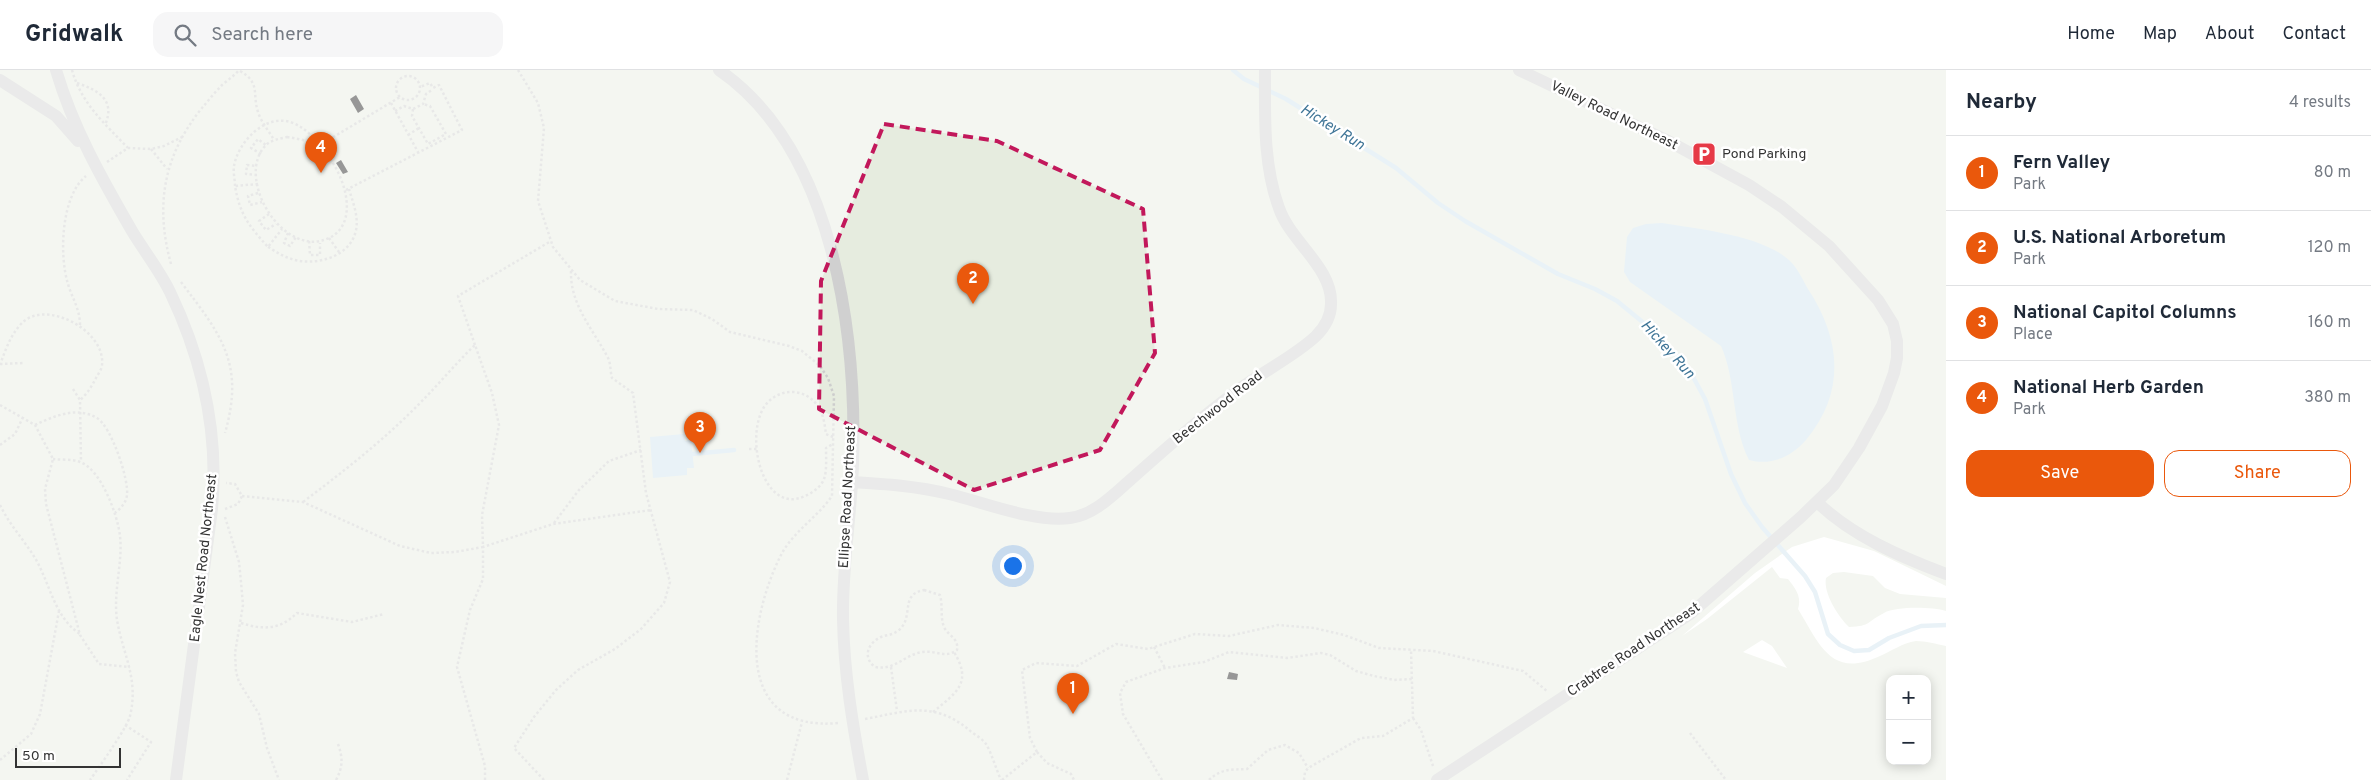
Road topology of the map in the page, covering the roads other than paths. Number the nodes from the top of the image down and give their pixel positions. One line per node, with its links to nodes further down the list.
1 (56, 70): 6 (street, Eagle Nest Road Northeast)
2 (719, 70): 7 (street, Ellipse Road Northeast)
3 (1265, 70): 7 (street, Beechwood Road)
4 (1519, 70): 8 (street, Valley Road Northeast)
5 (0, 80): 6 (street)
6 (88, 152): 11 (street, Eagle Nest Road Northeast)
7 (852, 482): 12 (street, Ellipse Road Northeast)
8 (1817, 502): 9 (street); 10 (street, Crabtree Road Northeast)
9 (1946, 574)
10 (1438, 779)
11 (176, 780)
12 (863, 780)

